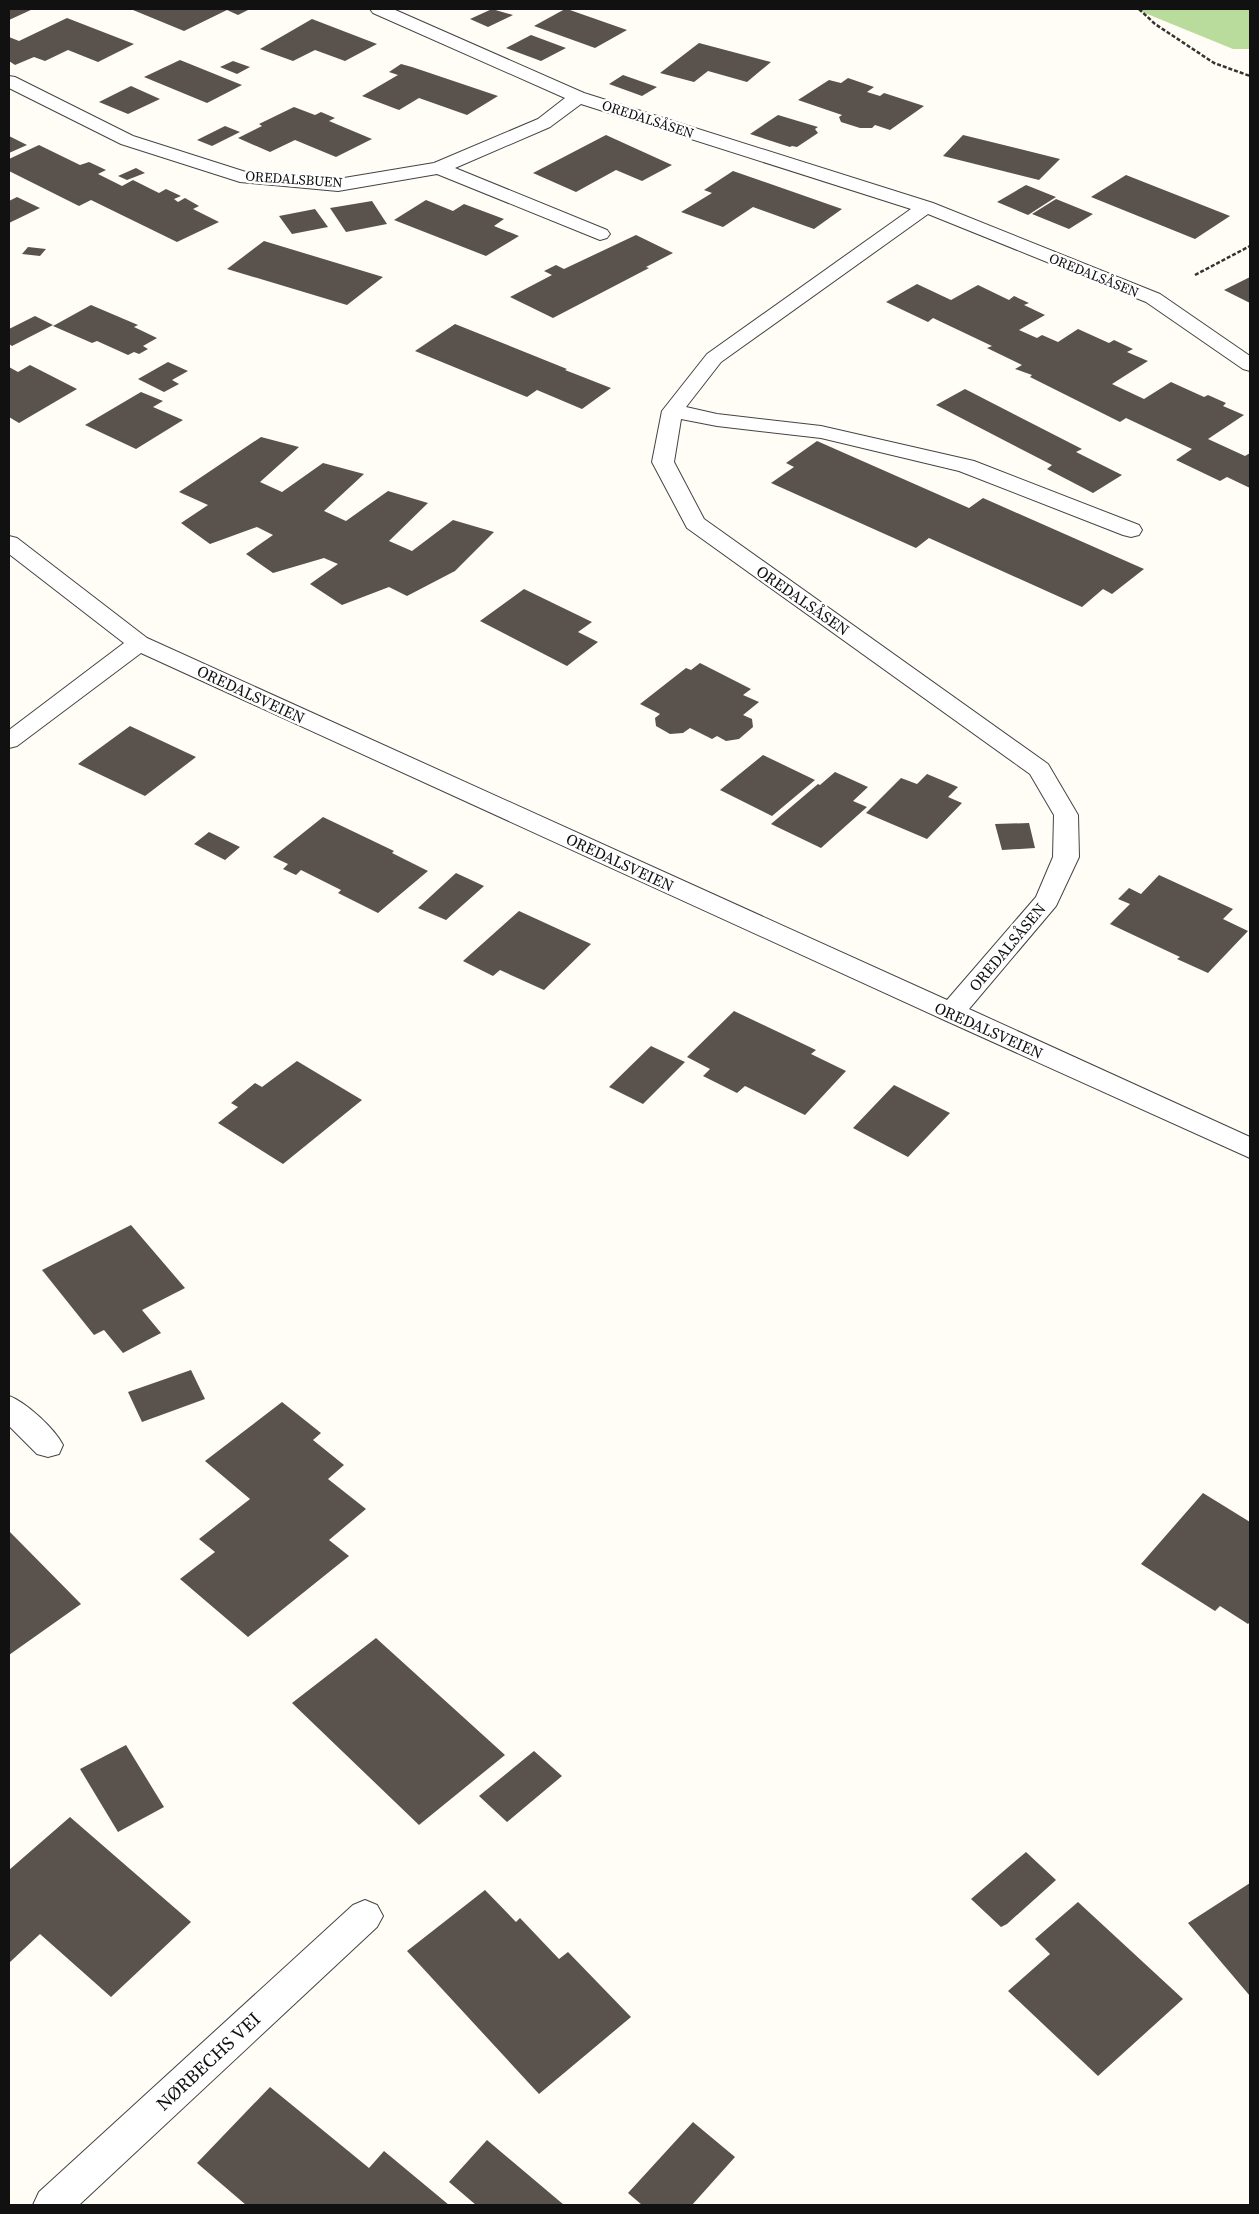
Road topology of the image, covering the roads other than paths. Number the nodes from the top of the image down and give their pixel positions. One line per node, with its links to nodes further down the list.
1 (379, 9): 3 (street, OREDALSÅSEN)
2 (9, 81): 4 (street, OREDALSBUEN)
3 (578, 97): 4 (street, OREDALSBUEN); 5 (street, OREDALSÅSEN)
4 (439, 168): 6 (street)
5 (926, 207): 7 (street, OREDALSÅSEN); 8 (street, OREDALSÅSEN)
6 (600, 234)
7 (1250, 365)
8 (672, 411): 9 (street); 13 (street, OREDALSÅSEN)
9 (1131, 530)
10 (9, 543): 11 (street, OREDALSVEIEN)
11 (139, 642): 12 (street); 13 (street, OREDALSVEIEN)
12 (9, 741)
13 (951, 1013): 14 (street, OREDALSVEIEN)
14 (1250, 1148)
15 (9, 1408): 16 (street)
16 (48, 1445)
17 (365, 1916): 18 (street, NØRBECHS VEI)
18 (52, 2205)

